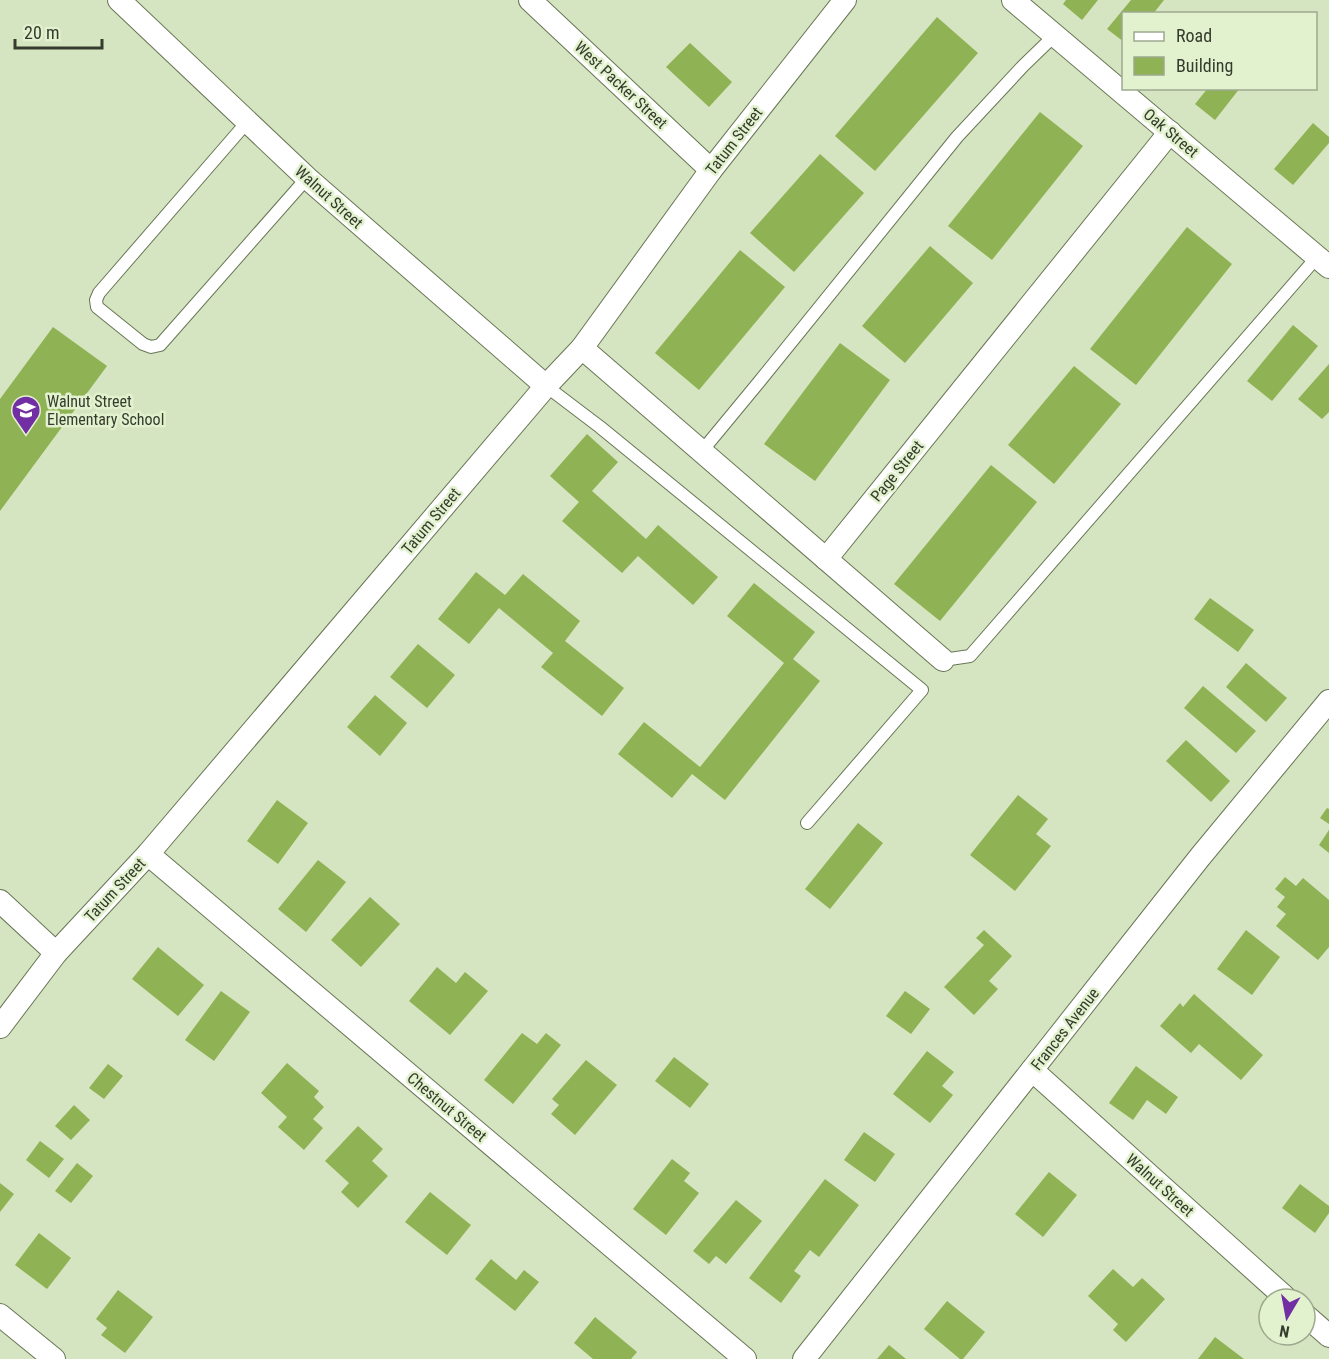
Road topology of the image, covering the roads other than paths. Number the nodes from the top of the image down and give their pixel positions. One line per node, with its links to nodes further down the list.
1 (119, 0): 6 (street, Walnut Street)
2 (530, 0): 8 (street, West Packer Street)
3 (845, 0): 8 (street, Tatum Street)
4 (1013, 0): 5 (street, Oak Street)
5 (1055, 35): 7 (street, Oak Street); 13 (lane)
6 (248, 121): 9 (street, Walnut Street); 9 (lane)
7 (1170, 132): 10 (street, Oak Street); 14 (street, Page Street)
8 (711, 170): 11 (street, Tatum Street)
9 (307, 178): 12 (street, Walnut Street)
10 (1323, 262): 15 (lane)
11 (582, 348): 12 (street, Tatum Street); 13 (street)
12 (546, 386): 17 (lane); 18 (street, Tatum Street)
13 (702, 451): 14 (street)
14 (826, 559): 15 (street)
15 (943, 660)
16 (1329, 701): 22 (street, Frances Avenue)
17 (807, 823)
18 (148, 854): 20 (street, Tatum Street); 28 (street, Chestnut Street)
19 (0, 901): 20 (street)
20 (56, 953): 21 (street, Tatum Street)
21 (0, 1027)
22 (1032, 1070): 23 (street, Walnut Street); 29 (street, Frances Avenue)
23 (1274, 1287)
24 (0, 1315): 27 (street)
25 (1317, 1326): 26 (street)
26 (1329, 1336)
27 (54, 1359)
28 (745, 1359)
29 (804, 1359)

